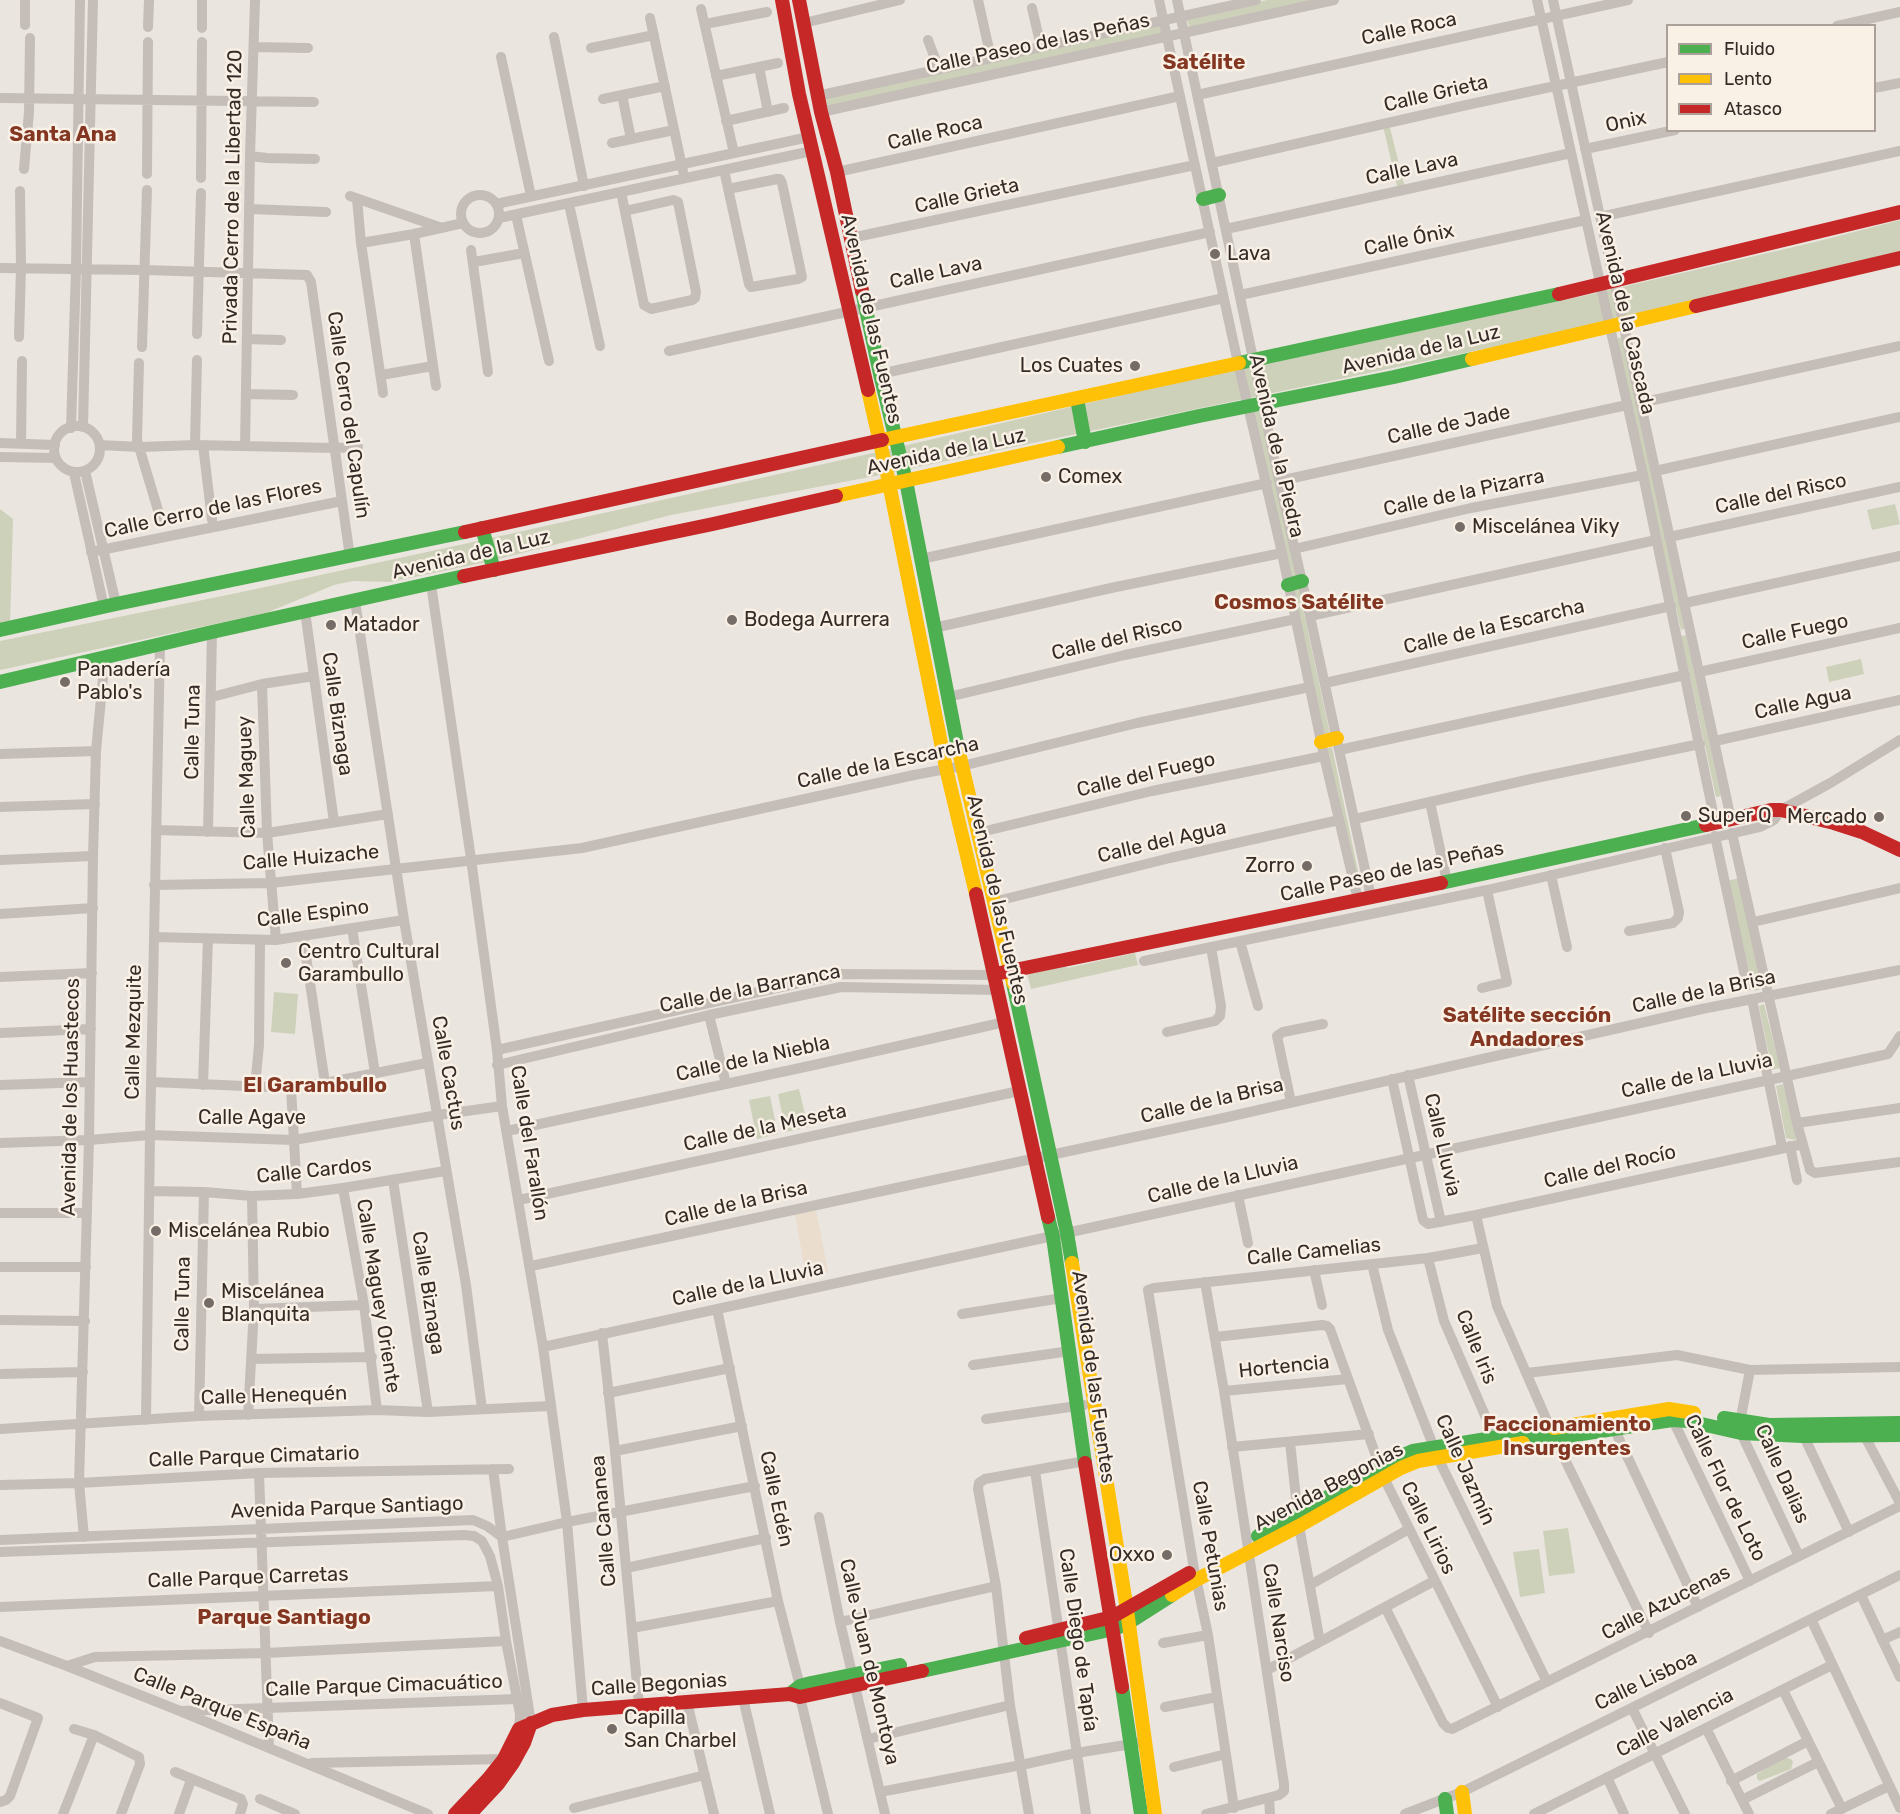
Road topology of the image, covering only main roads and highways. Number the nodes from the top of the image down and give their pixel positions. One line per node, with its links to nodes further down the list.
1 (782, 0): 9 (main road, Avenida de las Fuentes)
2 (799, 0): 8 (main road, Avenida de las Fuentes)
3 (1219, 195): 4 (main road)
4 (1203, 199)
5 (1900, 212): 7 (main road, Avenida de la Luz)
6 (1900, 258): 10 (main road, Avenida de la Luz)
7 (1077, 399): 8 (main road, Avenida de la Luz); 10 (main road)
8 (895, 437): 9 (main road, Avenida de la Luz); 11 (main road, Avenida de las Fuentes)
9 (879, 441): 12 (main road, Avenida de las Fuentes); 14 (main road, Avenida de la Luz)
10 (1085, 442): 11 (main road, Avenida de la Luz)
11 (906, 481): 12 (main road, Avenida de la Luz); 15 (main road, Avenida de las Fuentes)
12 (889, 484): 13 (main road, Avenida de las Fuentes); 16 (main road, Avenida de la Luz)
13 (897, 521): 15 (main road); 23 (main road, Avenida de las Fuentes)
14 (482, 528): 16 (main road); 17 (main road, Avenida de la Luz)
15 (917, 538): 22 (main road, Avenida de las Fuentes)
16 (494, 570): 18 (main road, Avenida de la Luz)
17 (0, 630)
18 (0, 682)
19 (1338, 744): 20 (main road)
20 (1323, 749)
21 (1900, 850): 22 (main road, Calle Paseo de las Peñas)
22 (1010, 971): 23 (main road, Calle de la Barranca); 24 (main road, Avenida de las Fuentes)
23 (994, 975): 25 (main road, Avenida de las Fuentes)
24 (1014, 987): 25 (main road, Calle de la Barranca); 29 (main road, Avenida de las Fuentes)
25 (998, 990): 30 (main road, Avenida de las Fuentes)
26 (1900, 1423): 27 (main road, Avenida Begonias)
27 (1861, 1428): 28 (main road, Avenida Begonias); 29 (main road, Avenida Begonias)
28 (1900, 1435)
29 (1127, 1616): 30 (main road, Avenida Begonias); 33 (main road, Avenida de las Fuentes)
30 (1113, 1623): 31 (main road, Avenida Begonias); 33 (main road, Avenida de las Fuentes)
31 (797, 1692): 32 (main road, Calle Begonias)
32 (525, 1726): 36 (main road); 37 (main road)
33 (1137, 1743): 38 (main road, Avenida de las Fuentes); 39 (main road, Avenida de las Fuentes)
34 (1462, 1792): 41 (main road)
35 (1445, 1799): 40 (main road)
36 (455, 1814)
37 (470, 1814)
38 (1141, 1814)
39 (1155, 1814)
40 (1447, 1814)
41 (1465, 1814)

